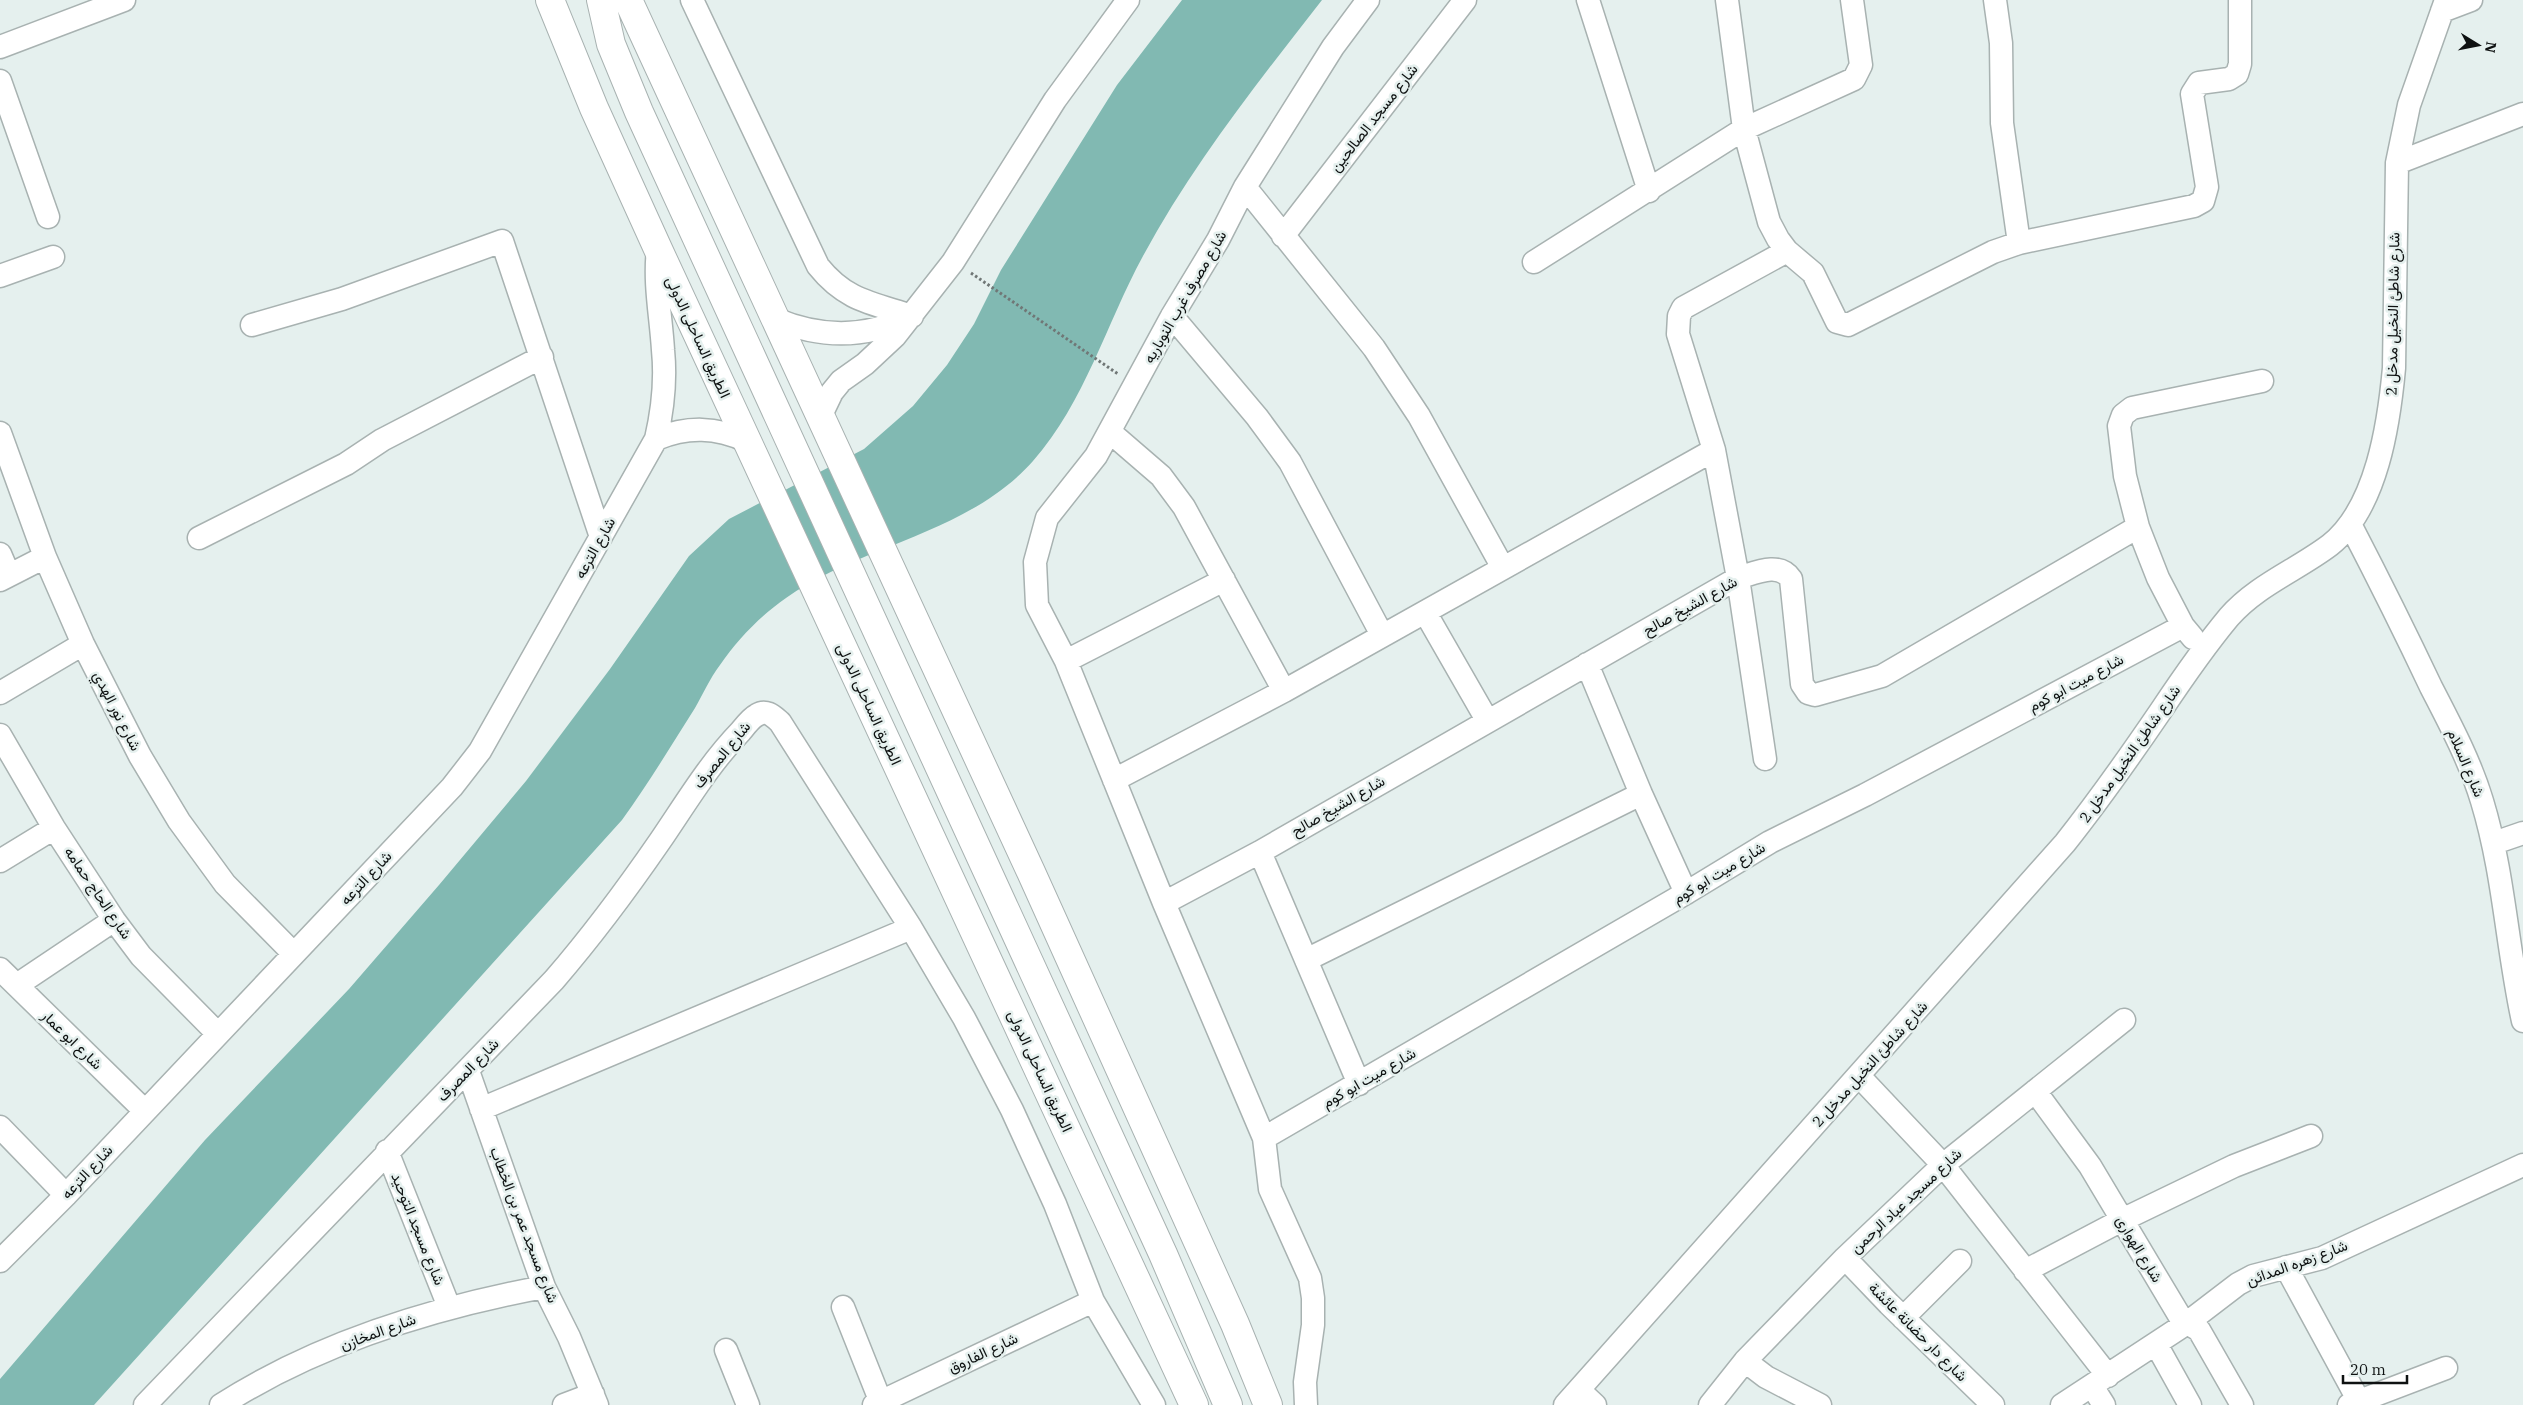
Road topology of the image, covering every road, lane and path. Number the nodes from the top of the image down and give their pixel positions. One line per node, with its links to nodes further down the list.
1 (124, 0): 16 (street)
2 (550, 0): 26 (highway, الطريق الساحلى الدولى)
3 (601, 0): 125 (highway)
4 (628, 0): 34 (highway)
5 (692, 0): 32 (street)
6 (1128, 0): 32 (street)
7 (1368, 0): 21 (street, شارع مصرف غرب النوباريه)
8 (1465, 0): 24 (street, شارع مسجد الصالحين)
9 (1588, 0): 22 (street)
10 (1728, 0): 19 (street)
11 (1852, 0): 19 (street)
12 (1995, 0): 25 (street)
13 (2240, 0): 25 (street)
14 (2471, 0): 15 (street)
15 (2444, 6): 20 (street, شارع شاطئ النخيل مدخل 2)
16 (0, 47)
17 (0, 81): 23 (street)
18 (2523, 114): 20 (street)
19 (1744, 129): 22 (street); 27 (street)
20 (2397, 164): 45 (street, شارع شاطئ النخيل مدخل 2)
21 (1245, 187): 24 (street); 33 (street, شارع مصرف غرب النوباريه)
22 (1649, 192): 29 (street)
23 (48, 217)
24 (1283, 236): 51 (street)
25 (2019, 243): 27 (street)
26 (658, 249): 42 (street, شارع الترعه); 43 (highway, الطريق الساحلى الدولى)
27 (1787, 251): 44 (street)
28 (53, 257): 31 (street)
29 (1534, 262)
30 (972, 273): 37 (path)
31 (0, 276)
32 (912, 316): 34 (street); 39 (street)
33 (1172, 316): 40 (street, شارع مصرف غرب النوباريه); 57 (street)
34 (775, 319): 39 (highway)
35 (252, 325): 36 (street)
36 (542, 357): 47 (street); 48 (street)
37 (1103, 364)
38 (2262, 381): 46 (street)
39 (820, 417): 126 (highway)
40 (1110, 432): 54 (street); 60 (street, شارع مصرف غرب النوباريه)
41 (0, 433): 50 (street, شارع نور الهدي)
42 (656, 439): 43 (street); 47 (street, شارع الترعه)
43 (747, 441): 124 (highway, الطريق الساحلى الدولى)
44 (1714, 450): 51 (street); 53 (street)
45 (2350, 524): 59 (street, شارع شاطئ النخيل مدخل 2); 71 (street, شارع السلام)
46 (2138, 527): 53 (street, شارع الشيخ صالح); 56 (street)
47 (602, 537): 78 (street, شارع الترعه)
48 (199, 538)
49 (0, 554): 52 (street)
50 (45, 557): 52 (street); 58 (street, شارع نور الهدي)
51 (1503, 568): 55 (street)
52 (5, 578)
53 (1738, 578): 61 (street, شارع الشيخ صالح); 66 (street)
54 (1224, 580): 60 (street); 62 (street)
55 (1425, 612): 57 (street); 64 (street)
56 (2183, 626): 59 (street); 74 (street, شارع ميت ابو كوم)
57 (1382, 635): 62 (street)
58 (83, 644): 63 (street); 78 (street, شارع نور الهدي)
59 (2203, 650): 86 (street, شارع شاطئ النخيل مدخل 2)
60 (1066, 661): 67 (street)
61 (1587, 664): 64 (street, شارع الشيخ صالح); 68 (street)
62 (1284, 691): 67 (street)
63 (0, 693)
64 (1487, 720): 72 (street, شارع الشيخ صالح)
65 (0, 735): 69 (street, شارع الحاج حمامه)
66 (1765, 759)
67 (1114, 780): 75 (street)
68 (1641, 794): 74 (street); 79 (street)
69 (54, 828): 73 (street); 76 (street, شارع الحاج حمامه)
70 (2523, 833): 71 (street)
71 (2494, 844): 83 (street, شارع السلام)
72 (1260, 852): 75 (street, شارع الشيخ صالح); 79 (street)
73 (2, 858)
74 (1686, 893): 87 (street, شارع ميت ابو كوم)
75 (1164, 903): 93 (street)
76 (114, 920): 81 (street); 84 (street, شارع الحاج حمامه)
77 (911, 928): 85 (street, شارع المصرف); 89 (street); 105 (street)
78 (294, 954): 84 (street, شارع الترعه)
79 (1306, 960): 87 (street)
80 (0, 969): 81 (street, شارع ابو عمار)
81 (17, 986): 90 (street, شارع ابو عمار)
82 (2124, 1020): 88 (street, شارع مسجد عباد الرحمن)
83 (2523, 1021)
84 (218, 1034): 90 (street, شارع الترعه)
85 (468, 1071): 89 (street, شارع مسجد عمر بن الخطاب); 94 (street, شارع المصرف)
86 (1860, 1076): 95 (street); 116 (street, شارع شاطئ النخيل مدخل 2)
87 (1359, 1084): 93 (street, شارع ميت ابو كوم)
88 (2035, 1091): 95 (street, شارع مسجد عباد الرحمن); 98 (street, شارع الهوارى)
89 (481, 1109): 104 (street, شارع مسجد عمر بن الخطاب)
90 (145, 1111): 97 (street, شارع الترعه)
91 (0, 1127): 97 (street)
92 (2311, 1136): 98 (street)
93 (1264, 1138): 127 (street)
94 (387, 1151): 106 (street, شارع مسجد التوحيد); 119 (street, شارع المصرف)
95 (1943, 1165): 99 (street, شارع مسجد عباد الرحمن); 103 (street)
96 (2523, 1165): 102 (street, شارع زهره المدائن)
97 (66, 1195): 100 (street, شارع الترعه)
98 (2122, 1220): 103 (street); 109 (street, شارع الهوارى)
99 (1845, 1258): 108 (street, شارع دار حضانة عائشة); 112 (street, شارع مسجد عباد الرحمن)
100 (0, 1261)
101 (1960, 1261): 108 (street)
102 (2286, 1267): 109 (street, شارع زهره المدائن); 118 (street)
103 (2025, 1271): 114 (street)
104 (544, 1286): 106 (street, شارع المخازن); 115 (street, شارع مسجد عمر بن الخطاب)
105 (1093, 1301): 117 (street, شارع الفاروق); 123 (street)
106 (449, 1307): 120 (street, شارع المخازن)
107 (843, 1307): 117 (street)
108 (1903, 1318): 130 (street, شارع دار حضانة عائشة)
109 (2187, 1323): 110 (street, شارع زهره المدائن); 134 (street, شارع الهوارى)
110 (2156, 1344): 114 (street, شارع زهره المدائن); 133 (street)
111 (726, 1350): 122 (street)
112 (1745, 1361): 128 (street, شارع مسجد عباد الرحمن); 129 (street)
113 (2446, 1368): 118 (street)
114 (2100, 1381): 131 (street, شارع زهره المدائن); 132 (street)
115 (595, 1400): 121 (street)
116 (1580, 1400)
117 (879, 1404)
118 (2357, 1404)
119 (145, 1405)
120 (221, 1405)
121 (564, 1405)
122 (748, 1405)
123 (1154, 1405)
124 (1194, 1405)
125 (1228, 1405)
126 (1268, 1405)
127 (1306, 1405)
128 (1710, 1405)
129 (1820, 1405)
130 (1993, 1405)
131 (2062, 1405)
132 (2104, 1405)
133 (2190, 1405)
134 (2242, 1405)

